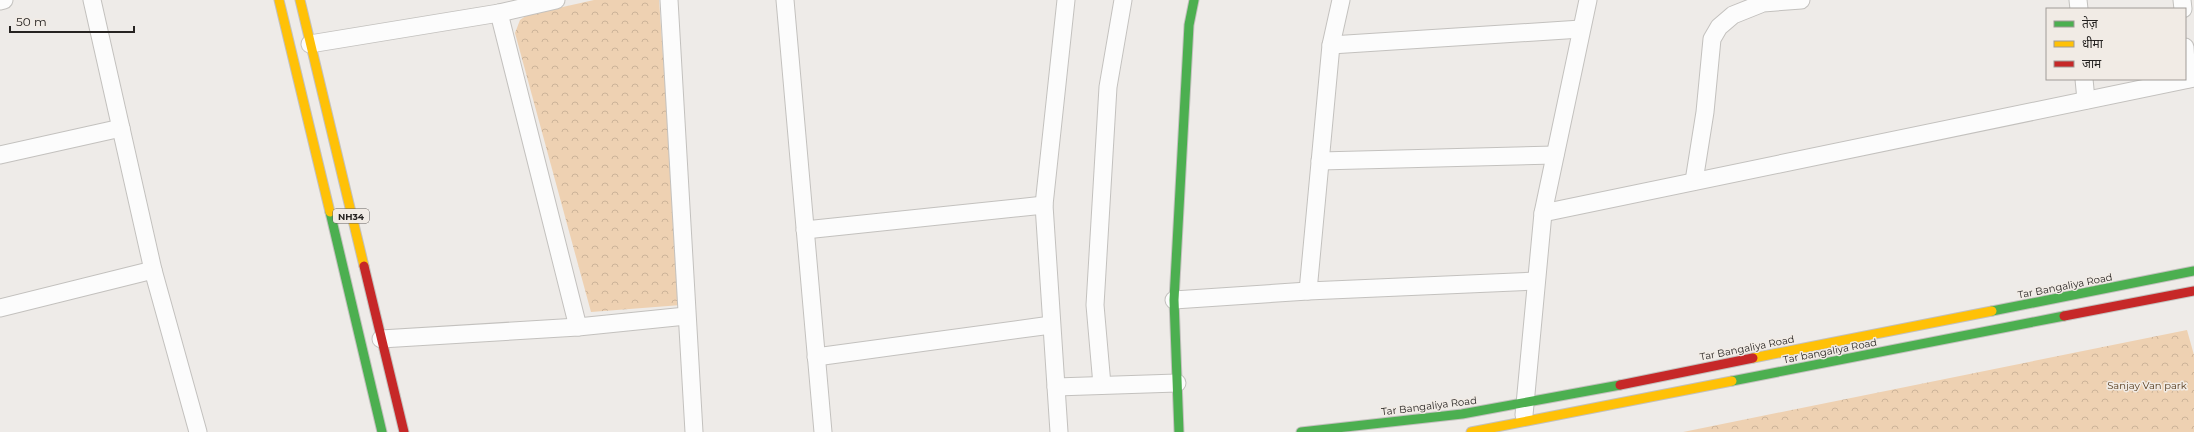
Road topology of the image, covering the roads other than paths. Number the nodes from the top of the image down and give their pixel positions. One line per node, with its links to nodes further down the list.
1 (4, 0): 14 (street)
2 (92, 0): 24 (street)
3 (279, 0): 54 (main road, NH34)
4 (300, 0): 17 (main road, NH34)
5 (556, 0): 15 (street)
6 (669, 0): 39 (street)
7 (785, 0): 31 (street)
8 (1066, 0): 29 (street)
9 (1123, 0): 48 (street)
10 (1194, 0): 37 (main road)
11 (1341, 0): 18 (street)
12 (1588, 0): 16 (street)
13 (1801, 0): 28 (street)
14 (0, 1)
15 (499, 13): 17 (street); 42 (street)
16 (1581, 29): 18 (street); 26 (street)
17 (310, 44): 43 (main road, NH34)
18 (1331, 45): 27 (street)
19 (2186, 53): 20 (street)
20 (2190, 79)
21 (2084, 80): 23 (street)
22 (2185, 80): 23 (street)
23 (2086, 100): 28 (street)
24 (121, 128): 25 (street); 32 (street)
25 (0, 155)
26 (1555, 155): 27 (street); 30 (street)
27 (1320, 161): 35 (street)
28 (1694, 181): 30 (street)
29 (1044, 205): 31 (street); 41 (street)
30 (1543, 212): 34 (street)
31 (805, 230): 45 (street)
32 (153, 270): 38 (street); 53 (street)
33 (2194, 271): 40 (main road, Tar Bangaliya Road)
34 (1536, 281): 35 (street); 51 (street)
35 (1308, 291): 37 (street)
36 (2194, 291): 44 (main road, Tar bangaliya Road)
37 (1174, 300): 47 (main road)
38 (0, 308)
39 (686, 316): 42 (street); 56 (street)
40 (1940, 321): 44 (main road); 46 (main road, Tar Bangaliya Road)
41 (1052, 325): 45 (street); 49 (street)
42 (578, 327): 43 (street)
43 (381, 339): 55 (main road, NH34)
44 (1943, 340): 50 (main road, Tar bangaliya Road)
45 (816, 357): 57 (street)
46 (1633, 382): 50 (main road); 51 (main road, Tar Bangaliya Road)
47 (1177, 383): 48 (street); 59 (main road)
48 (1102, 385): 49 (street)
49 (1056, 387): 58 (street)
50 (1636, 400): 52 (main road, Tar bangaliya Road)
51 (1525, 403): 52 (street); 60 (main road, Tar Bangaliya Road)
52 (1524, 423): 61 (main road, Tar bangaliya Road)
53 (198, 432)
54 (382, 432)
55 (404, 432)
56 (694, 432)
57 (823, 432)
58 (1058, 432)
59 (1179, 432)
60 (1301, 432)
61 (1470, 432)

